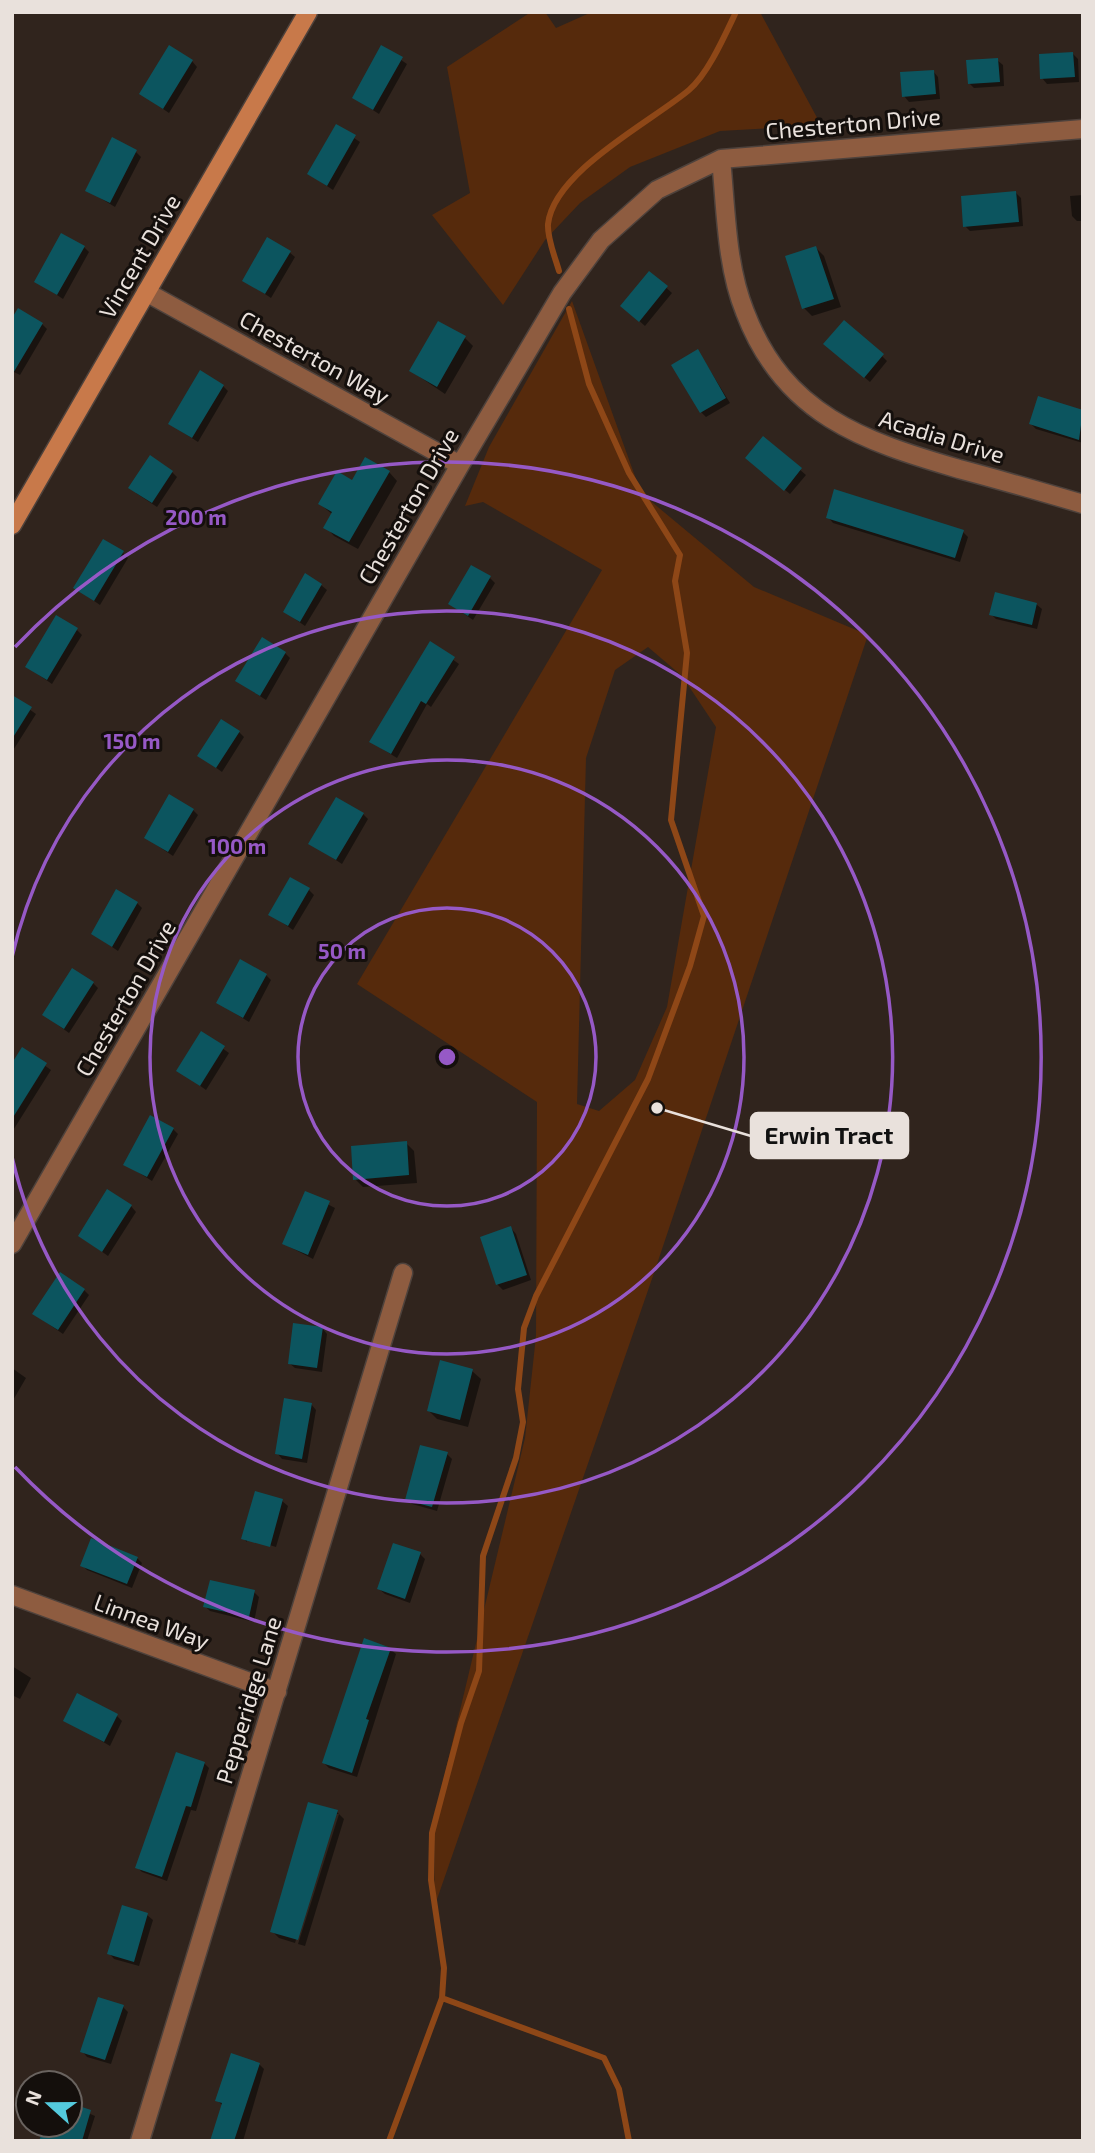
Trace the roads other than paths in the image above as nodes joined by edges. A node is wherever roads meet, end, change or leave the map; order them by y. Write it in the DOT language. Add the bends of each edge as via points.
graph roads {
  1 [pos="308,12"];
  2 [pos="1083,129"];
  3 [pos="721,159"];
  4 [pos="146,292"];
  5 [pos="460,465"];
  6 [pos="1083,504"];
  7 [pos="12,525"];
  8 [pos="12,1244"];
  9 [pos="403,1273"];
  10 [pos="12,1595"];
  11 [pos="276,1692"];
  12 [pos="140,2141"];
  1 -- 4 [label="street, Vincent Drive"];
  2 -- 3 [label="street, Chesterton Drive"];
  3 -- 5 [label="street, Chesterton Drive" via="657,190 601,240 562,293"];
  3 -- 6 [label="street, Acadia Drive" via="732,260 744,311 757,339 791,386 830,418 881,446"];
  4 -- 5 [label="street, Chesterton Way"];
  4 -- 7 [label="street, Vincent Drive"];
  5 -- 8 [label="street, Chesterton Drive"];
  9 -- 11 [label="street, Pepperidge Lane"];
  10 -- 11 [label="street, Linnea Way"];
  11 -- 12 [label="street, Pepperidge Lane"];
}
